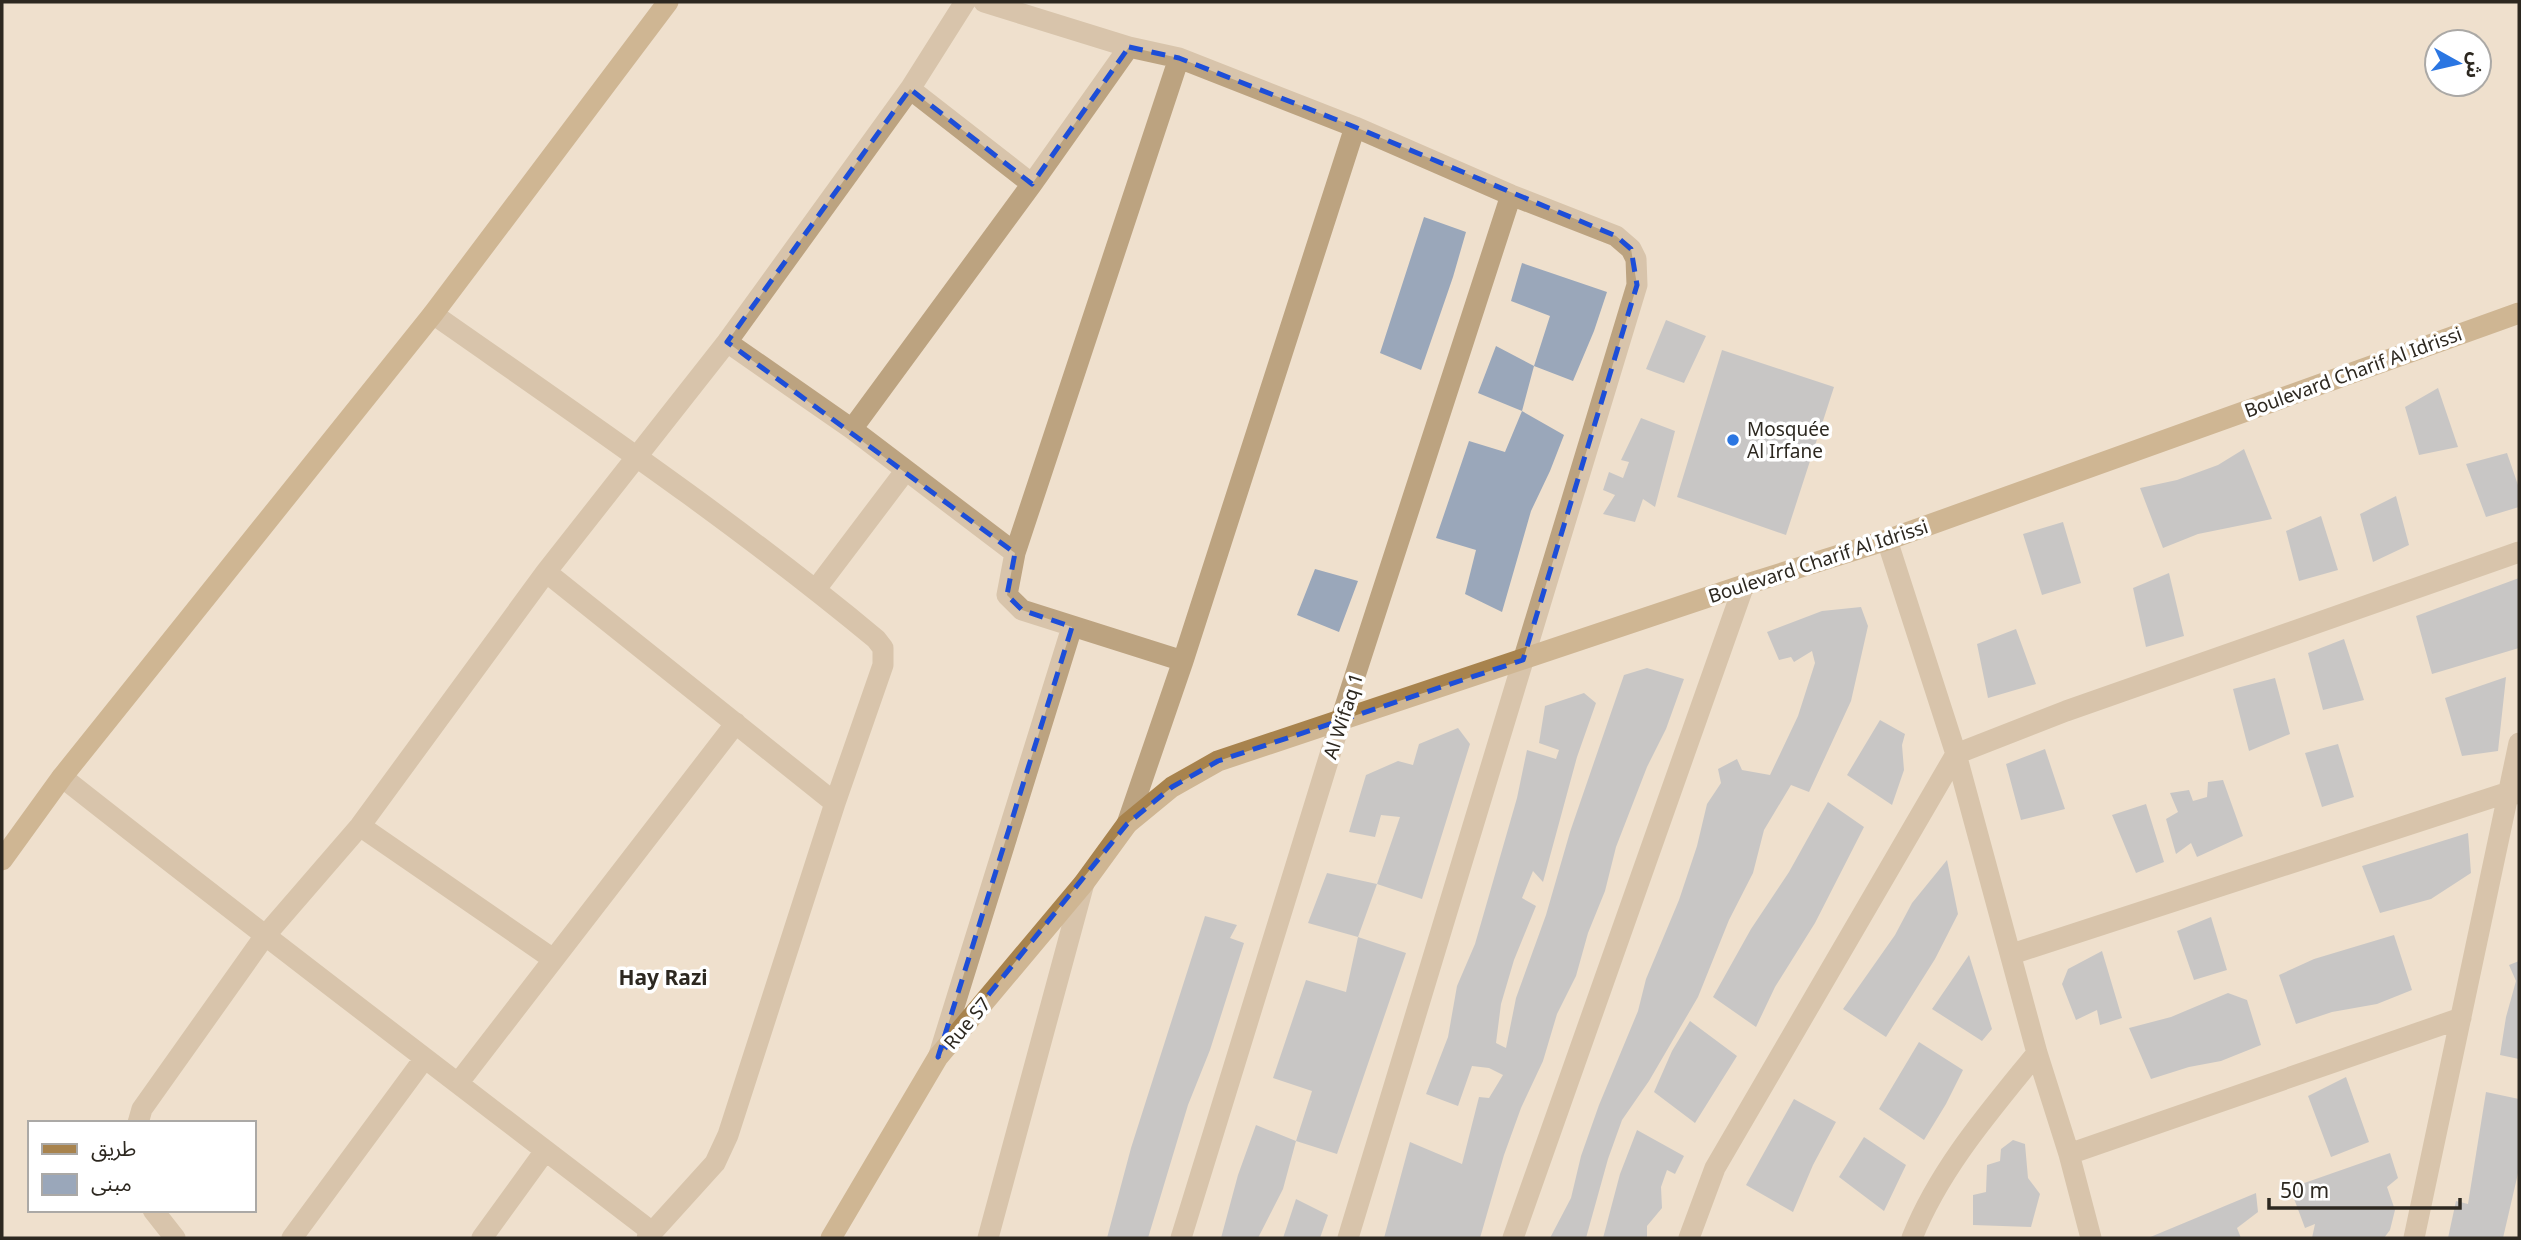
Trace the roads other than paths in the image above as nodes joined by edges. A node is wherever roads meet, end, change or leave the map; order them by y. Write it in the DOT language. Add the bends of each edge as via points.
graph roads {
  1 [pos="668,2"];
  2 [pos="965,2"];
  3 [pos="984,2"];
  4 [pos="1129,47"];
  5 [pos="1179,58"];
  6 [pos="910,89"];
  7 [pos="1355,127"];
  8 [pos="1032,184"];
  9 [pos="1511,195"];
  10 [pos="2519,313"];
  11 [pos="433,314"];
  12 [pos="727,342"];
  13 [pos="852,429"];
  14 [pos="637,456"];
  15 [pos="906,470"];
  16 [pos="1887,540"];
  17 [pos="2519,552"];
  18 [pos="1015,554"];
  19 [pos="546,572"];
  20 [pos="1744,585"];
  21 [pos="816,589"];
  22 [pos="1072,627"];
  23 [pos="1522,660"];
  24 [pos="1183,661"];
  25 [pos="1341,719"];
  26 [pos="736,723"];
  27 [pos="2519,743"];
  28 [pos="1956,754"];
  29 [pos="62,777"];
  30 [pos="2514,793"];
  31 [pos="835,803"];
  32 [pos="1127,824"];
  33 [pos="360,826"];
  34 [pos="2,860"];
  35 [pos="1084,883"];
  36 [pos="264,937"];
  37 [pos="2012,954"];
  38 [pos="553,959"];
  39 [pos="2461,1018"];
  40 [pos="2037,1053"];
  41 [pos="938,1057"];
  42 [pos="424,1059"];
  43 [pos="459,1083"];
  44 [pos="139,1121"];
  45 [pos="545,1151"];
  46 [pos="2069,1154"];
  47 [pos="155,1212"];
  48 [pos="650,1235"];
  49 [pos="175,1238"];
  50 [pos="292,1238"];
  51 [pos="482,1238"];
  52 [pos="831,1238"];
  53 [pos="988,1238"];
  54 [pos="1181,1238"];
  55 [pos="1348,1238"];
  56 [pos="1513,1238"];
  57 [pos="1689,1238"];
  58 [pos="1912,1238"];
  59 [pos="2091,1238"];
  60 [pos="2414,1238"];
  1 -- 11 [label="street"];
  2 -- 6 [label="street"];
  3 -- 4 [label="street"];
  4 -- 5 [label="street"];
  4 -- 8 [label="street"];
  5 -- 7 [label="street"];
  5 -- 18 [label="street"];
  6 -- 8 [label="street"];
  6 -- 12 [label="street"];
  7 -- 9 [label="street"];
  7 -- 24 [label="street"];
  8 -- 13 [label="street"];
  9 -- 23 [label="street" via="1616,236 1636,259 1637,285"];
  9 -- 25 [label="street, Al Wifaq 1"];
  10 -- 16 [label="street, Boulevard Charif Al Idrissi"];
  11 -- 14 [label="street"];
  11 -- 29 [label="street"];
  12 -- 13 [label="street"];
  12 -- 14 [label="street"];
  13 -- 15 [label="street"];
  14 -- 19 [label="street"];
  14 -- 21 [label="street"];
  15 -- 18 [label="street"];
  15 -- 21 [label="street"];
  16 -- 20 [label="street, Boulevard Charif Al Idrissi"];
  16 -- 28 [label="street"];
  17 -- 28 [label="street"];
  18 -- 22 [label="street" via="1007,594 1022,610"];
  19 -- 26 [label="street"];
  19 -- 33 [label="street"];
  20 -- 23 [label="street, Boulevard Charif Al Idrissi"];
  20 -- 56 [label="street"];
  21 -- 31 [label="street" via="883,648 883,665"];
  22 -- 24 [label="street"];
  22 -- 41 [label="street"];
  23 -- 25 [label="street, Boulevard Charif Al Idrissi"];
  23 -- 55 [label="street"];
  24 -- 32 [label="street"];
  25 -- 32 [label="street, Boulevard Charif Al Idrissi" via="1218,761 1172,787"];
  25 -- 54 [label="street, Al Wifaq 1"];
  26 -- 31 [label="street"];
  26 -- 38 [label="street"];
  27 -- 30 [label="street"];
  28 -- 37 [label="street"];
  28 -- 57 [label="street" via="1714,1168"];
  29 -- 34 [label="street"];
  29 -- 36 [label="street"];
  30 -- 37 [label="street"];
  30 -- 39 [label="street"];
  31 -- 48 [label="street" via="727,1135 715,1163"];
  32 -- 35 [label="street, Rue S7"];
  33 -- 36 [label="street"];
  33 -- 38 [label="street"];
  35 -- 41 [label="street, Rue S7"];
  35 -- 53 [label="street"];
  36 -- 42 [label="street"];
  36 -- 44 [label="street" via="142,1109"];
  37 -- 40 [label="street"];
  38 -- 43 [label="street"];
  39 -- 46 [label="street"];
  39 -- 60 [label="street"];
  40 -- 46 [label="street"];
  40 -- 58 [label="street" via="1966,1140"];
  41 -- 52 [label="street, Rue S7"];
  42 -- 43 [label="street"];
  42 -- 50 [label="street"];
  43 -- 45 [label="street"];
  45 -- 48 [label="street"];
  45 -- 51 [label="street"];
  46 -- 59 [label="street"];
  47 -- 49 [label="street"];
}
